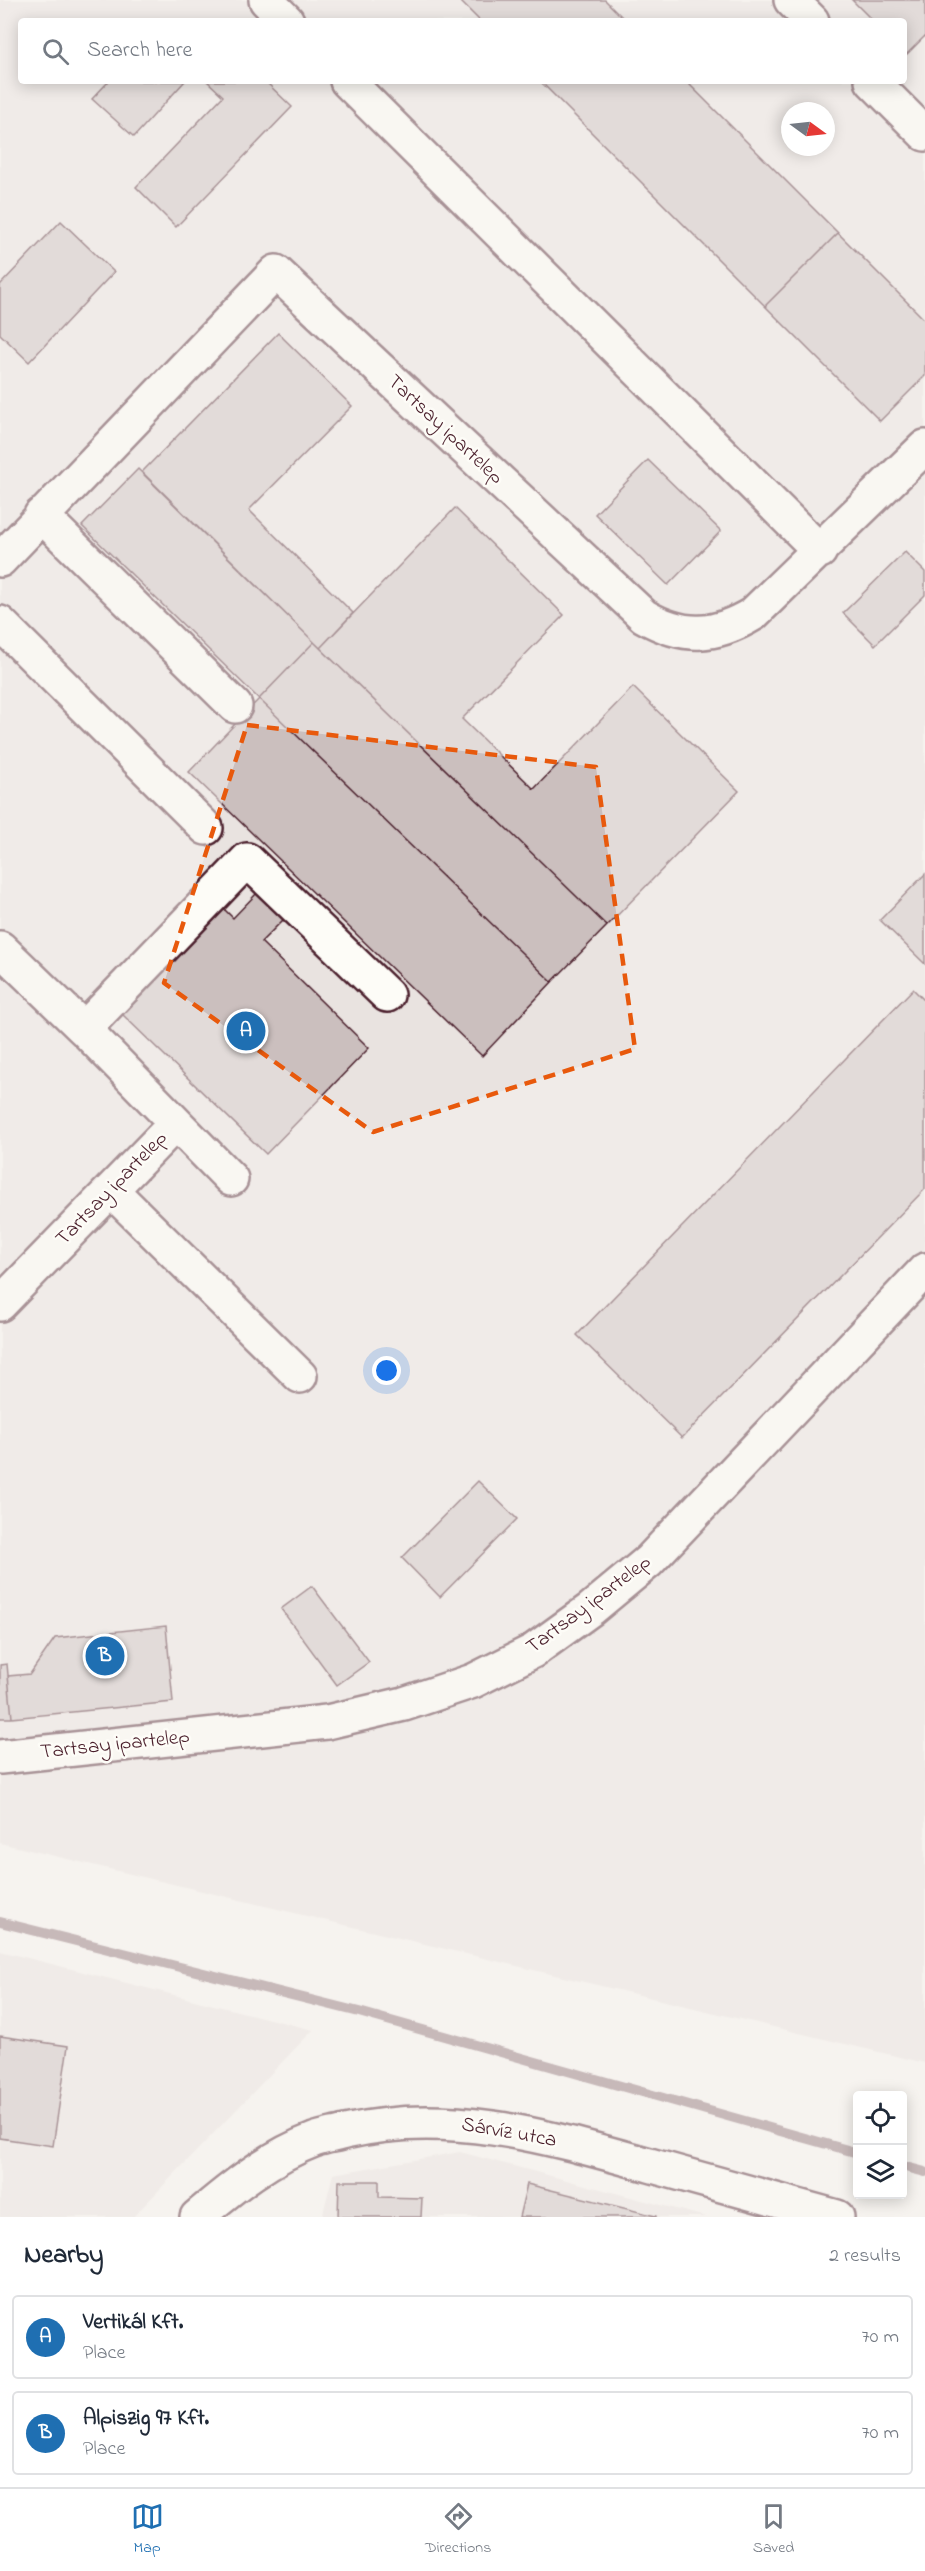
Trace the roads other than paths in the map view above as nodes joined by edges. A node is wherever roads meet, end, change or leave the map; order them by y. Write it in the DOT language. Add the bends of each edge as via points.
graph roads {
  1 [pos="266,0"];
  2 [pos="791,0"];
  3 [pos="284,18"];
  4 [pos="809,18"];
  5 [pos="350,84"];
  6 [pos="875,84"];
  7 [pos="925,134"];
  8 [pos="925,447"];
  9 [pos="41,515"];
  10 [pos="820,551"];
  11 [pos="0,560"];
  12 [pos="0,623"];
  13 [pos="235,706"];
  14 [pos="206,828"];
  15 [pos="0,948"];
  16 [pos="387,995"];
  17 [pos="84,1029"];
  18 [pos="176,1123"];
  19 [pos="231,1179"];
  20 [pos="111,1190"];
  21 [pos="925,1270"];
  22 [pos="0,1304"];
  23 [pos="300,1376"];
  24 [pos="0,1757"];
  25 [pos="197,2217"];
  26 [pos="837,2217"];
  1 -- 3 [label="street"];
  2 -- 4 [label="street"];
  5 -- 10 [label="street"];
  6 -- 7 [label="street"];
  8 -- 10 [label="street, Tartsay ipartelep"];
  9 -- 10 [label="street, Tartsay ipartelep" via="276,272 635,608 662,626 683,632 732,627 753,614"];
  9 -- 11 [label="street, Tartsay ipartelep"];
  9 -- 13 [label="street"];
  12 -- 14 [label="street"];
  15 -- 17 [label="street, Tartsay ipartelep"];
  16 -- 17 [label="street" via="247,860"];
  17 -- 18 [label="street, Tartsay ipartelep"];
  18 -- 19 [label="street"];
  18 -- 20 [label="street, Tartsay ipartelep"];
  20 -- 22 [label="street, Tartsay ipartelep"];
  20 -- 23 [label="street"];
  21 -- 24 [label="street, Tartsay ipartelep" via="649,1561 533,1651 473,1681 404,1704 327,1722"];
  25 -- 26 [label="street, Sárvíz utca" via="266,2164 314,2139 370,2126 447,2122 559,2140"];
}
